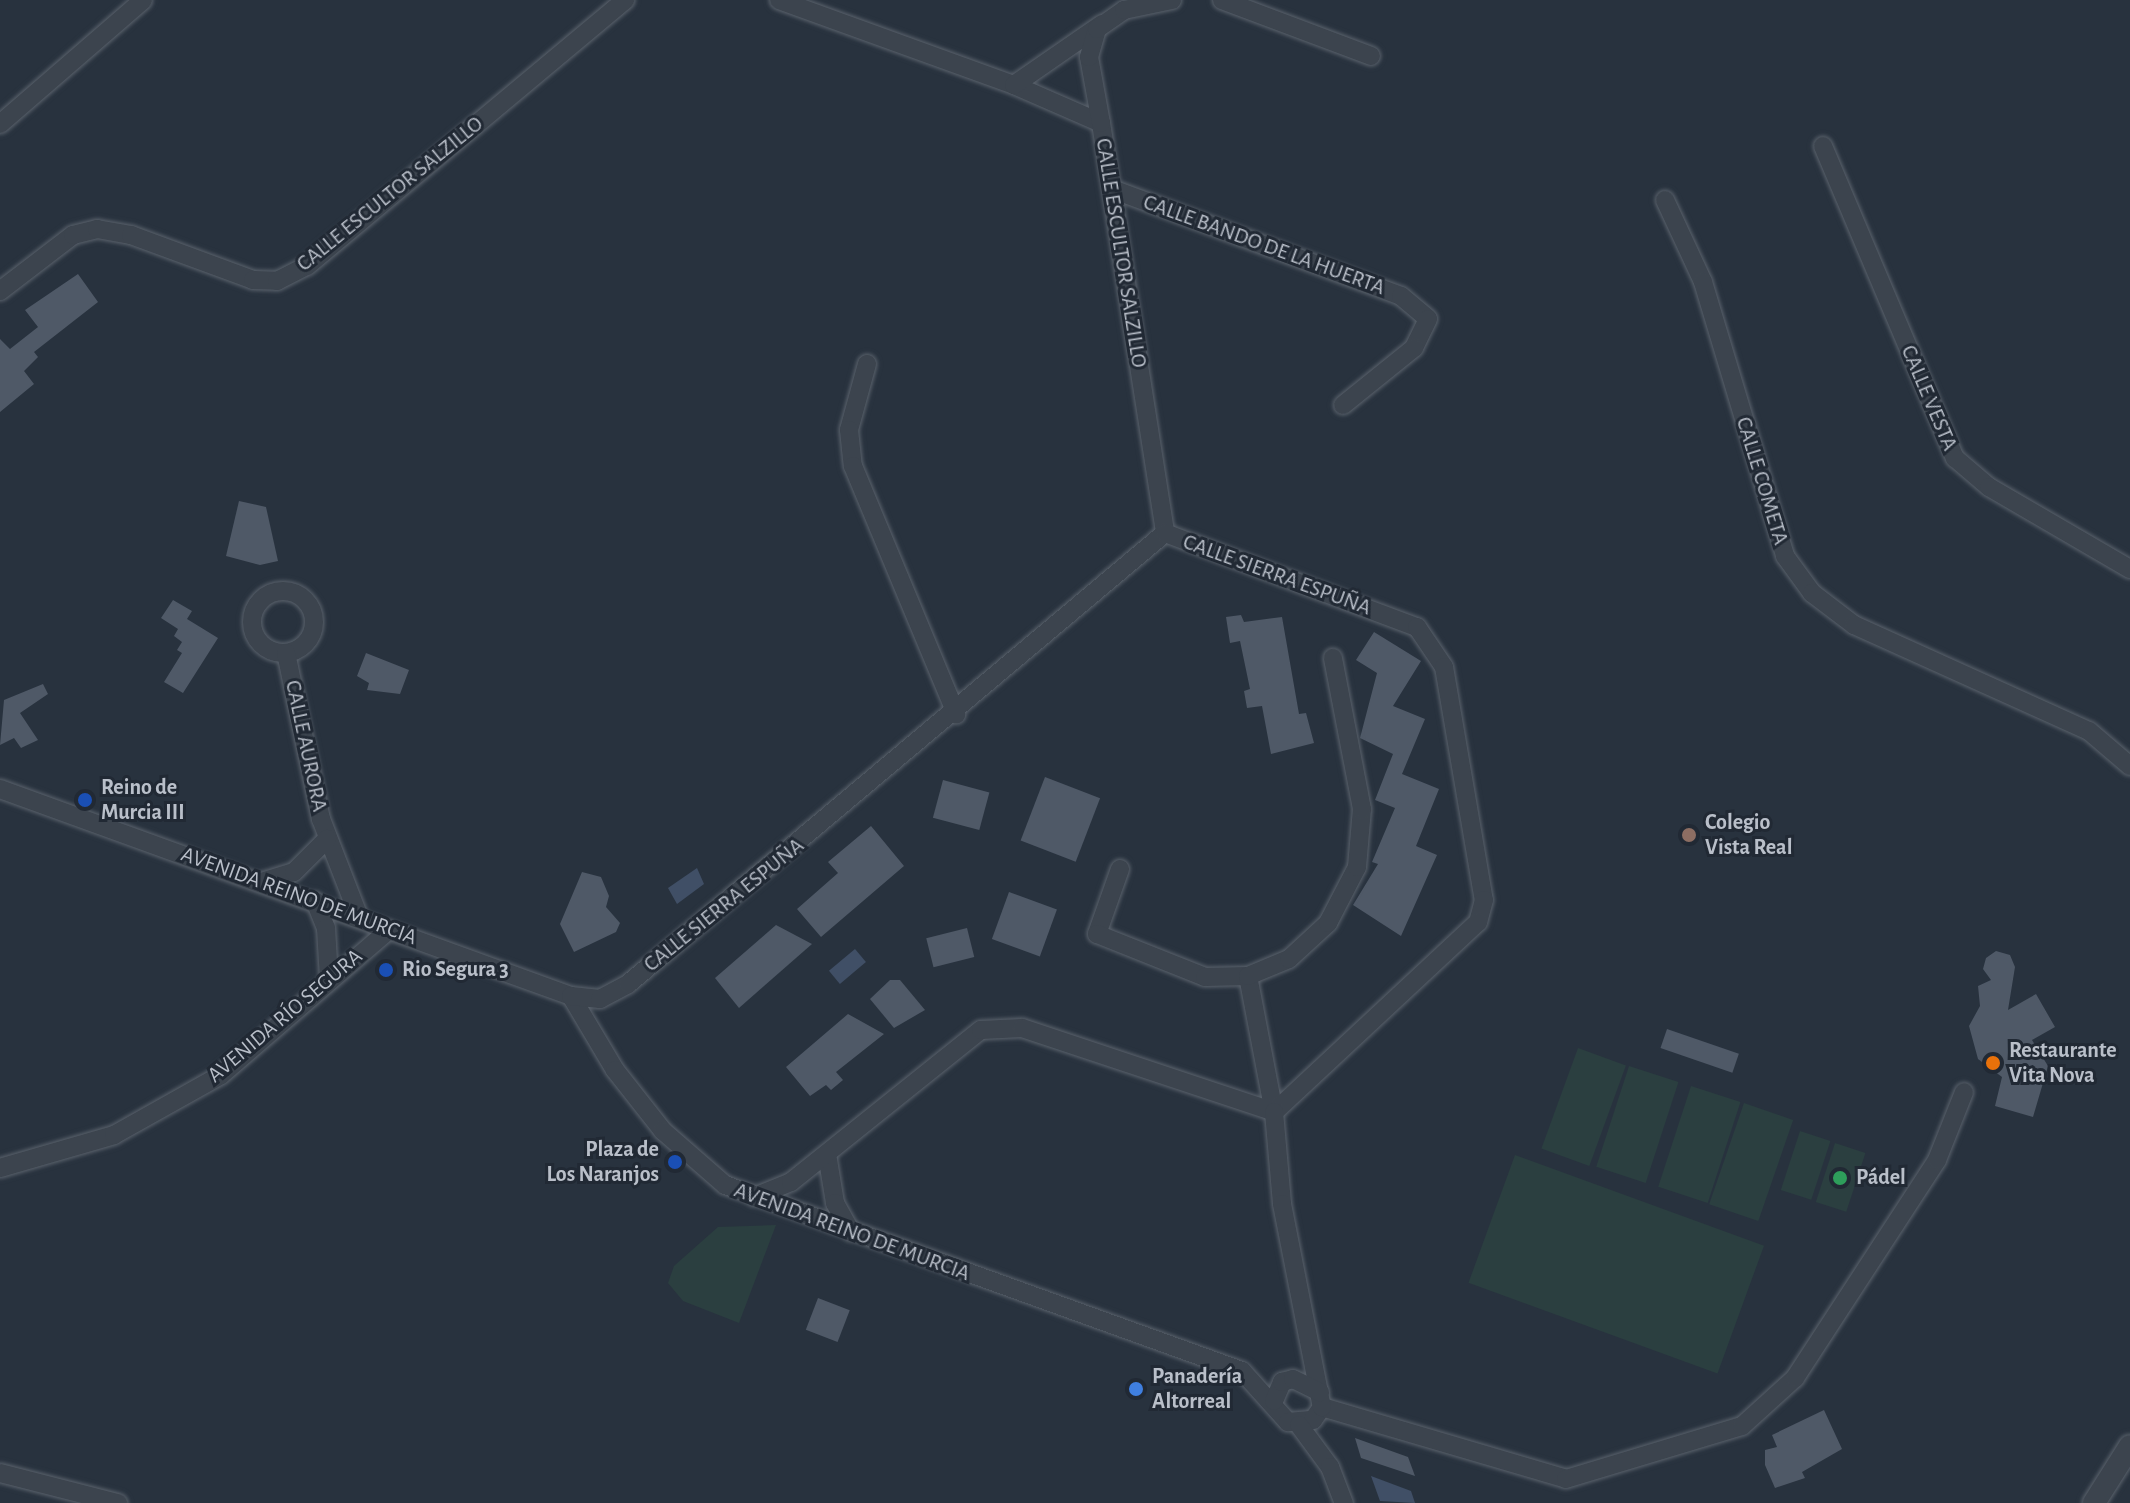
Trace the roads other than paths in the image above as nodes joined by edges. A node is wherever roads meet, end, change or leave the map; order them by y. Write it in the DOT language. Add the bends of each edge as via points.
graph roads {
  1 [pos="143,0"];
  2 [pos="624,0"];
  3 [pos="779,0"];
  4 [pos="1172,0"];
  5 [pos="1222,0"];
  6 [pos="1108,21"];
  7 [pos="1371,56"];
  8 [pos="1014,85"];
  9 [pos="1101,123"];
  10 [pos="0,124"];
  11 [pos="1823,146"];
  12 [pos="1112,189"];
  13 [pos="1665,200"];
  14 [pos="0,291"];
  15 [pos="867,364"];
  16 [pos="1343,405"];
  17 [pos="1165,533"];
  18 [pos="2130,569"];
  19 [pos="286,653"];
  20 [pos="1333,658"];
  21 [pos="956,714"];
  22 [pos="2130,766"];
  23 [pos="0,789"];
  24 [pos="327,839"];
  25 [pos="1120,869"];
  26 [pos="261,882"];
  27 [pos="315,901"];
  28 [pos="359,917"];
  29 [pos="389,930"];
  30 [pos="1248,976"];
  31 [pos="329,979"];
  32 [pos="571,996"];
  33 [pos="1964,1092"];
  34 [pos="1274,1112"];
  35 [pos="827,1154"];
  36 [pos="0,1168"];
  37 [pos="754,1197"];
  38 [pos="851,1232"];
  39 [pos="1242,1371"];
  40 [pos="1282,1382"];
  41 [pos="1321,1400"];
  42 [pos="1274,1401"];
  43 [pos="1299,1425"];
  44 [pos="2130,1446"];
  45 [pos="0,1473"];
  46 [pos="118,1503"];
  47 [pos="1344,1503"];
  48 [pos="2094,1503"];
  1 -- 10 [label="street"];
  2 -- 14 [label="street, CALLE ESCULTOR SALZILLO" via="307,266 277,281 253,280 131,235 97,229 73,235"];
  3 -- 8 [label="street, CALLE ESCULTOR SALZILLO"];
  4 -- 6 [label="street" via="1124,10"];
  5 -- 7 [label="street"];
  6 -- 8 [label="street"];
  6 -- 9 [label="street" via="1097,29 1089,57"];
  8 -- 9 [label="street, CALLE ESCULTOR SALZILLO"];
  9 -- 12 [label="street, CALLE ESCULTOR SALZILLO"];
  11 -- 18 [label="street, CALLE VESTA" via="1955,458 1989,487"];
  12 -- 16 [label="street, CALLE BANDO DE LA HUERTA" via="1401,296 1428,319 1414,348"];
  12 -- 17 [label="street, CALLE ESCULTOR SALZILLO"];
  13 -- 22 [label="street, CALLE COMETA" via="1703,282 1785,556 1812,593 1854,625 2089,731"];
  15 -- 21 [label="street" via="849,430 853,466"];
  17 -- 21 [label="street, CALLE SIERRA ESPUÑA"];
  17 -- 34 [label="street, CALLE SIERRA ESPUÑA" via="1417,627 1444,667 1484,900 1478,922"];
  19 -- 24 [label="street, CALLE AURORA"];
  20 -- 30 [label="street" via="1362,809 1357,867 1328,923 1289,959"];
  21 -- 32 [label="street, CALLE SIERRA ESPUÑA" via="628,984 600,999"];
  23 -- 26 [label="street, AVENIDA REINO DE MURCIA"];
  24 -- 26 [label="street, CALLE AURORA" via="294,872"];
  24 -- 28 [label="street, CALLE AURORA"];
  25 -- 30 [label="street" via="1097,934 1205,977"];
  26 -- 27 [label="street, AVENIDA REINO DE MURCIA"];
  27 -- 28 [label="street, AVENIDA REINO DE MURCIA"];
  27 -- 31 [label="street" via="326,928"];
  28 -- 29 [label="street, AVENIDA REINO DE MURCIA"];
  29 -- 31 [label="street, AVENIDA RÍO SEGURA"];
  29 -- 32 [label="street, AVENIDA REINO DE MURCIA"];
  30 -- 34 [label="street"];
  31 -- 36 [label="street, AVENIDA RÍO SEGURA" via="221,1075 114,1135"];
  32 -- 37 [label="street, AVENIDA REINO DE MURCIA" via="615,1070 663,1131 725,1185"];
  33 -- 41 [label="street, AVENIDA REINO DE MURCIA" via="1937,1160 1795,1378 1742,1426 1566,1479"];
  34 -- 35 [label="street" via="1022,1028 981,1030"];
  34 -- 41 [label="street" via="1282,1204"];
  35 -- 37 [label="street" via="791,1182"];
  35 -- 38 [label="street" via="835,1203"];
  37 -- 38 [label="street, AVENIDA REINO DE MURCIA"];
  38 -- 39 [label="street, AVENIDA REINO DE MURCIA"];
  39 -- 40 [label="street, AVENIDA REINO DE MURCIA"];
  39 -- 42 [label="street, AVENIDA REINO DE MURCIA"];
  40 -- 41 [label="street, AVENIDA REINO DE MURCIA" via="1293,1379"];
  40 -- 42 [label="street"];
  41 -- 43 [label="street"];
  42 -- 43 [label="street, AVENIDA REINO DE MURCIA" via="1288,1422"];
  43 -- 47 [label="street, AVENIDA REINO DE MURCIA" via="1330,1467"];
  44 -- 48 [label="street"];
  45 -- 46 [label="street"];
}
